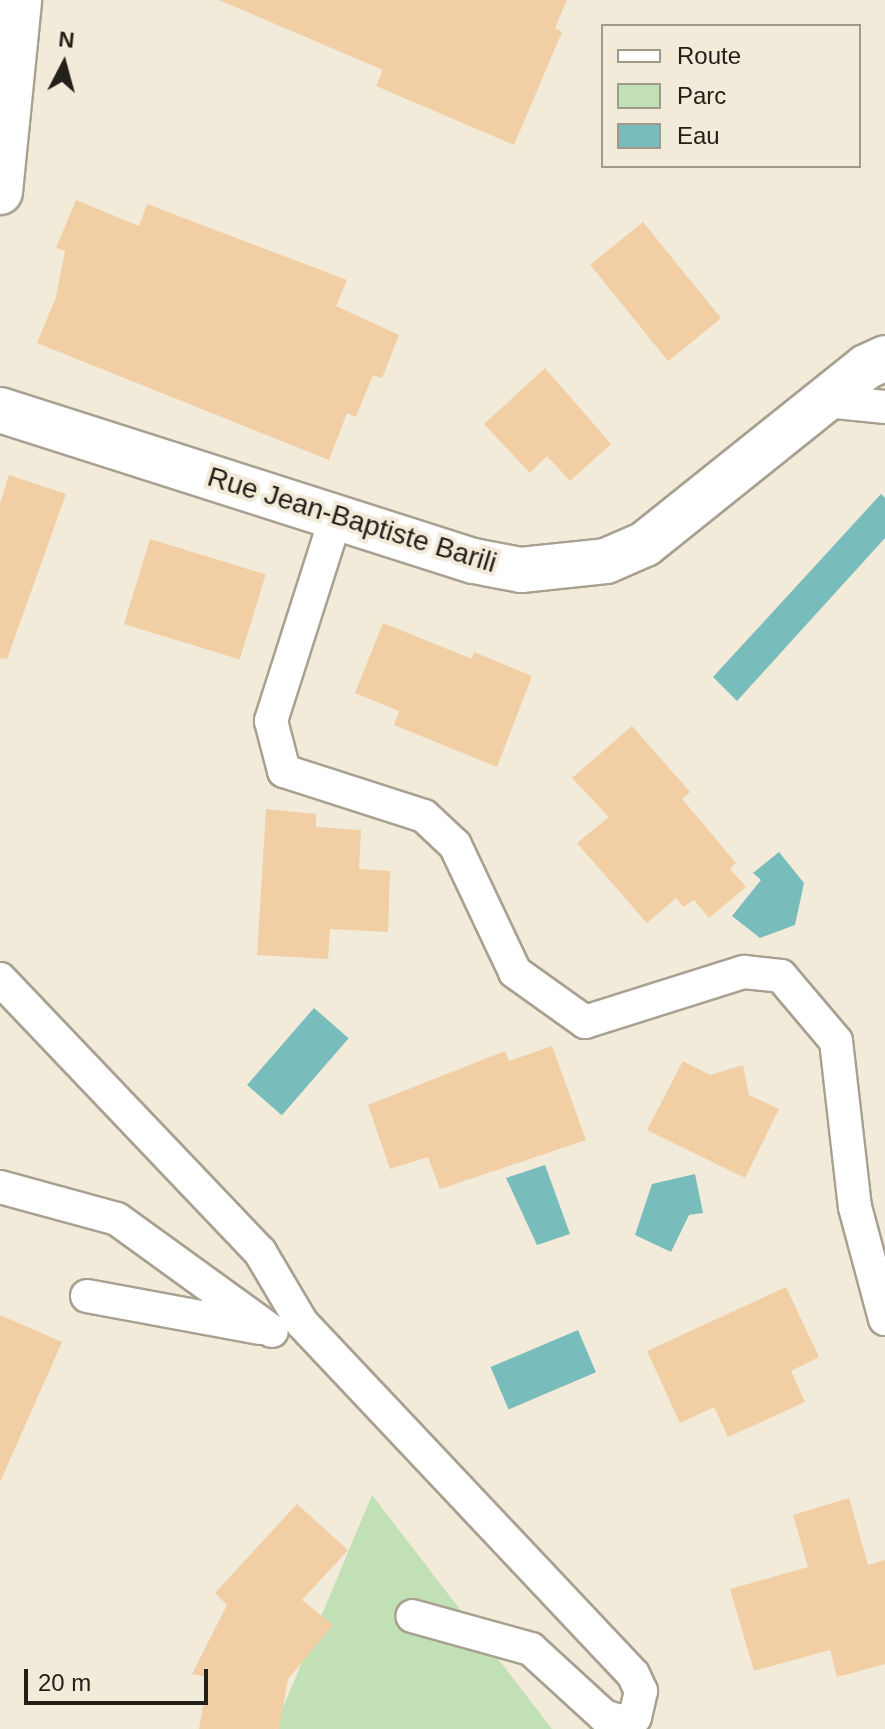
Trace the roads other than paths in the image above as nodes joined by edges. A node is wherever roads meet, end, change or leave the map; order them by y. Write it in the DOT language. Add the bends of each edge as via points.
graph roads {
  1 [pos="19,0"];
  2 [pos="0,192"];
  3 [pos="885,358"];
  4 [pos="824,401"];
  5 [pos="885,407"];
  6 [pos="0,410"];
  7 [pos="336,517"];
  8 [pos="0,979"];
  9 [pos="0,1187"];
  10 [pos="87,1296"];
  11 [pos="885,1319"];
  12 [pos="287,1327"];
  13 [pos="412,1616"];
  1 -- 2 [label="street"];
  3 -- 4 [label="street, Rue Jean-Baptiste Barili"];
  4 -- 5 [label="lane"];
  4 -- 7 [label="street, Rue Jean-Baptiste Barili" via="645,544 606,561 521,570 474,561"];
  6 -- 7 [label="street, Rue Jean-Baptiste Barili"];
  7 -- 11 [label="lane" via="271,721 284,771 424,816 455,845 515,972 585,1022 744,972 781,976 836,1041 855,1207"];
  8 -- 12 [label="lane" via="260,1252"];
  9 -- 12 [label="lane" via="117,1219"];
  10 -- 12 [label="lane"];
  12 -- 13 [label="lane" via="633,1674 641,1691 635,1717 620,1721 604,1716 531,1649"];
}
